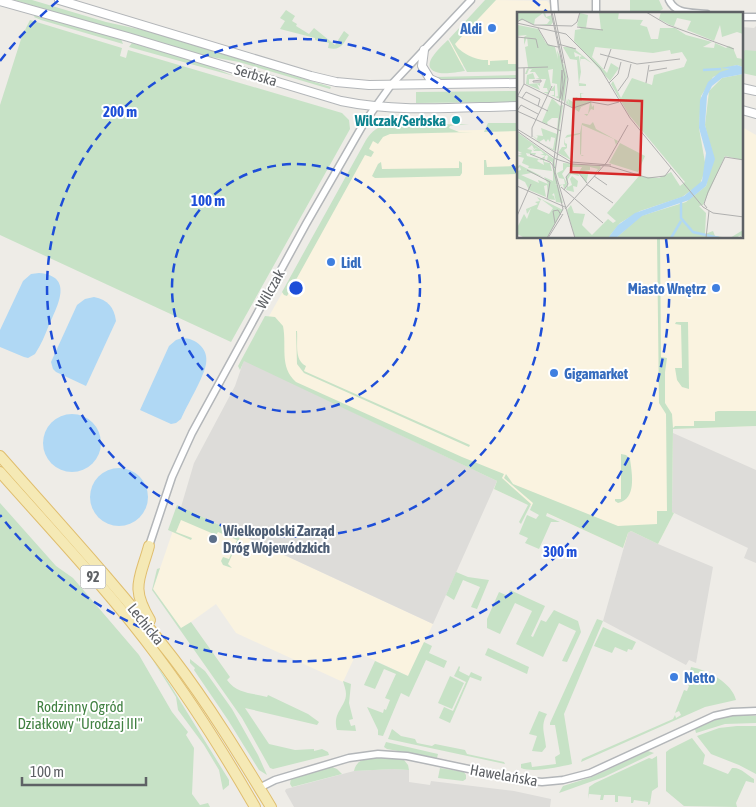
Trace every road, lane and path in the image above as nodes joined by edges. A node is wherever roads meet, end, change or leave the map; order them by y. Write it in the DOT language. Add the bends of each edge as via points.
graph roads {
  1 [pos="59,0"];
  2 [pos="472,0"];
  3 [pos="669,0"];
  4 [pos="0,1"];
  5 [pos="692,12"];
  6 [pos="424,50"];
  7 [pos="517,83"];
  8 [pos="446,84"];
  9 [pos="391,85"];
  10 [pos="517,106"];
  11 [pos="375,107"];
  12 [pos="0,456"];
  13 [pos="0,472"];
  14 [pos="149,546"];
  15 [pos="173,657"];
  16 [pos="756,711"];
  17 [pos="259,788"];
  18 [pos="256,807"];
  19 [pos="271,807"];
  1 -- 9 [label="street, Serbska" via="323,79"];
  2 -- 6 [label="street, Wilczak"];
  3 -- 5 [label="street" via="678,10"];
  4 -- 11 [label="street, Serbska" via="341,101"];
  6 -- 8 [label="street" via="422,66 427,75 435,82"];
  6 -- 9 [label="street, Wilczak"];
  7 -- 8 [label="street, Serbska"];
  8 -- 9 [label="street, Serbska"];
  9 -- 11 [label="street, Wilczak"];
  10 -- 11 [label="street, Serbska"];
  11 -- 14 [label="street, Wilczak" via="306,224 192,433 172,477"];
  12 -- 15 [label="main road, Lechicka / 92"];
  13 -- 18 [label="main road, Lechicka / 92" via="153,650 202,719"];
  14 -- 15 [label="main road" via="138,581 139,598"];
  15 -- 17 [label="main road, Lechicka / 92"];
  16 -- 17 [label="street, Hawelańska" via="714,716 590,773 557,781 521,780 407,756 378,754 343,760 275,780"];
  17 -- 19 [label="main road, Lechicka / 92"];
}
